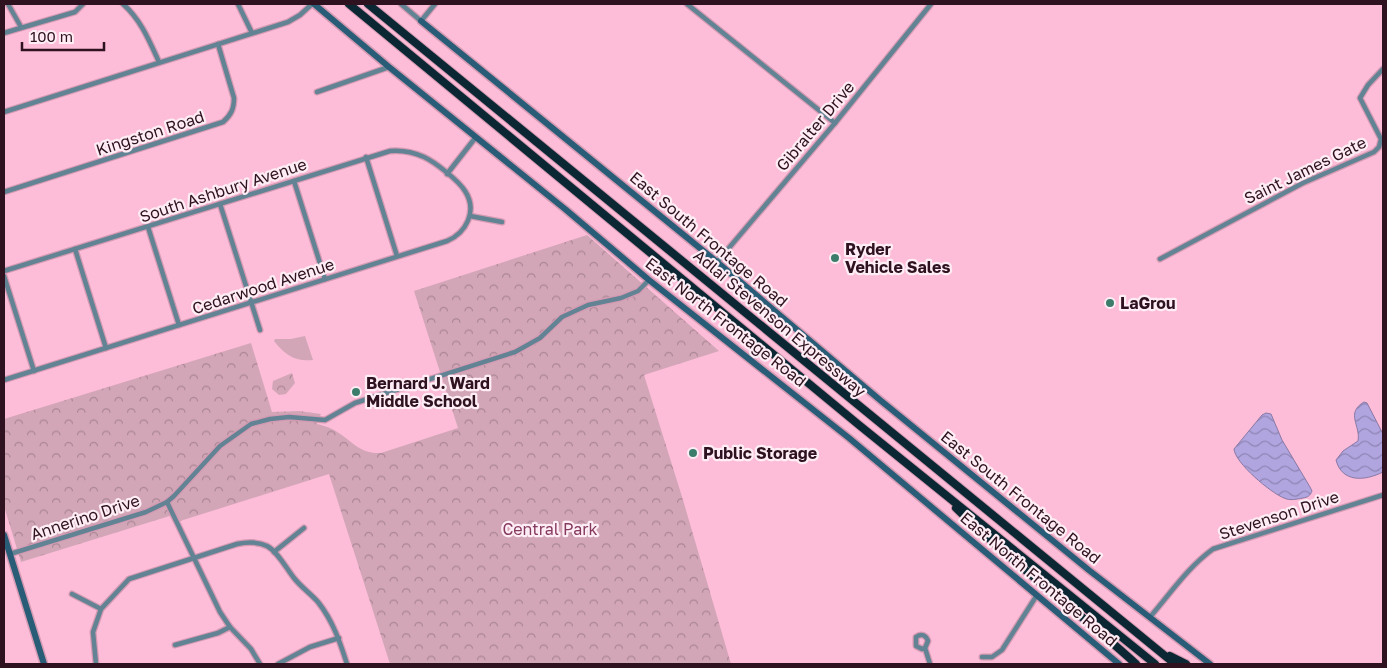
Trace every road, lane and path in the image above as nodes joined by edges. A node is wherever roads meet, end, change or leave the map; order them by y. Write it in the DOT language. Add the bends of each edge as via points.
graph roads {
  1 [pos="8,4"];
  2 [pos="83,4"];
  3 [pos="123,4"];
  4 [pos="238,4"];
  5 [pos="313,4"];
  6 [pos="348,4"];
  7 [pos="368,4"];
  8 [pos="400,4"];
  9 [pos="436,4"];
  10 [pos="687,4"];
  11 [pos="931,4"];
  12 [pos="421,21"];
  13 [pos="21,27"];
  14 [pos="4,33"];
  15 [pos="252,33"];
  16 [pos="218,44"];
  17 [pos="159,62"];
  18 [pos="389,67"];
  19 [pos="1383,69"];
  20 [pos="317,92"];
  21 [pos="4,112"];
  22 [pos="835,124"];
  23 [pos="476,137"];
  24 [pos="366,157"];
  25 [pos="447,174"];
  26 [pos="294,181"];
  27 [pos="4,192"];
  28 [pos="220,204"];
  29 [pos="470,216"];
  30 [pos="502,222"];
  31 [pos="148,227"];
  32 [pos="75,249"];
  33 [pos="397,256"];
  34 [pos="1160,259"];
  35 [pos="717,262"];
  36 [pos="4,271"];
  37 [pos="4,276"];
  38 [pos="325,279"];
  39 [pos="650,280"];
  40 [pos="252,303"];
  41 [pos="179,325"];
  42 [pos="260,330"];
  43 [pos="106,348"];
  44 [pos="34,371"];
  45 [pos="4,380"];
  46 [pos="925,477"];
  47 [pos="1383,495"];
  48 [pos="167,502"];
  49 [pos="304,528"];
  50 [pos="4,535"];
  51 [pos="274,552"];
  52 [pos="10,554"];
  53 [pos="193,558"];
  54 [pos="72,594"];
  55 [pos="1037,595"];
  56 [pos="101,609"];
  57 [pos="1150,618"];
  58 [pos="230,628"];
  59 [pos="339,638"];
  60 [pos="175,645"];
  61 [pos="1153,646"];
  62 [pos="924,648"];
  63 [pos="982,657"];
  64 [pos="44,664"];
  65 [pos="96,664"];
  66 [pos="260,664"];
  67 [pos="278,664"];
  68 [pos="347,664"];
  69 [pos="930,664"];
  70 [pos="1118,664"];
  71 [pos="1136,664"];
  72 [pos="1155,664"];
  73 [pos="1175,664"];
  74 [pos="1186,664"];
  75 [pos="1210,664"];
  1 -- 13 [label="street"];
  2 -- 13 [label="street" via="75,12"];
  3 -- 17 [label="street" via="141,24"];
  4 -- 15 [label="street"];
  5 -- 15 [label="street" via="293,20"];
  5 -- 18 [label="street, East North Frontage Road"];
  6 -- 46 [label="highway, Adlai Stevenson Expressway"];
  7 -- 61 [label="highway, Adlai Stevenson Expressway"];
  8 -- 12 [label="street, East South Frontage Road"];
  9 -- 12 [label="street"];
  10 -- 22 [label="street"];
  11 -- 22 [label="street, Gibralter Drive"];
  12 -- 35 [label="street, East South Frontage Road"];
  13 -- 14 [label="street"];
  15 -- 16 [label="street"];
  16 -- 17 [label="street"];
  16 -- 27 [label="street, Kingston Road" via="234,98 234,107 223,122"];
  17 -- 21 [label="street"];
  18 -- 20 [label="street"];
  18 -- 23 [label="street, East North Frontage Road"];
  19 -- 34 [label="street, Saint James Gate" via="1360,98 1381,139 1374,152 1302,183"];
  22 -- 35 [label="street, Gibralter Drive"];
  23 -- 25 [label="street"];
  23 -- 39 [label="street, East North Frontage Road"];
  24 -- 25 [label="street, South Ashbury Avenue" via="390,151 409,152 425,158"];
  24 -- 26 [label="street, South Ashbury Avenue"];
  24 -- 33 [label="street"];
  25 -- 29 [label="street" via="465,191"];
  26 -- 28 [label="street, South Ashbury Avenue"];
  26 -- 38 [label="street"];
  28 -- 31 [label="street, South Ashbury Avenue"];
  28 -- 40 [label="street"];
  29 -- 30 [label="street"];
  29 -- 33 [label="street, Cedarwood Avenue" via="465,228 454,238"];
  31 -- 32 [label="street, South Ashbury Avenue"];
  31 -- 41 [label="street"];
  32 -- 36 [label="street, South Ashbury Avenue"];
  32 -- 43 [label="street"];
  33 -- 38 [label="street, Cedarwood Avenue"];
  35 -- 57 [label="street, East South Frontage Road" via="880,400"];
  37 -- 44 [label="street"];
  38 -- 40 [label="street, Cedarwood Avenue"];
  39 -- 48 [label="street, Annerino Drive" via="638,291 588,305 562,317 540,338 515,352 355,403 325,420 289,417 251,424 220,446"];
  39 -- 55 [label="street, East North Frontage Road" via="849,438"];
  40 -- 41 [label="street, Cedarwood Avenue"];
  40 -- 42 [label="street"];
  41 -- 43 [label="street, Cedarwood Avenue"];
  43 -- 44 [label="street, Cedarwood Avenue"];
  44 -- 45 [label="street, Cedarwood Avenue"];
  46 -- 71 [label="highway" via="980,532"];
  46 -- 72 [label="highway, Adlai Stevenson Expressway"];
  47 -- 57 [label="street, Stevenson Drive" via="1213,549 1200,558"];
  48 -- 52 [label="street, Annerino Drive" via="146,512"];
  48 -- 53 [label="street"];
  49 -- 51 [label="street"];
  50 -- 52 [label="street"];
  51 -- 53 [label="street" via="267,546 252,542"];
  51 -- 59 [label="street" via="318,602"];
  52 -- 64 [label="street"];
  53 -- 56 [label="street" via="129,579"];
  53 -- 58 [label="street"];
  54 -- 56 [label="street"];
  55 -- 63 [label="street" via="1002,650 992,658"];
  55 -- 70 [label="street, East North Frontage Road"];
  56 -- 65 [label="street" via="93,632"];
  57 -- 75 [label="street, East South Frontage Road"];
  58 -- 60 [label="street"];
  58 -- 66 [label="street" via="245,642"];
  59 -- 67 [label="street" via="310,647"];
  59 -- 68 [label="street"];
  61 -- 73 [label="highway, Adlai Stevenson Expressway"];
  61 -- 74 [label="highway"];
  62 -- 69 [label="street"];
}
